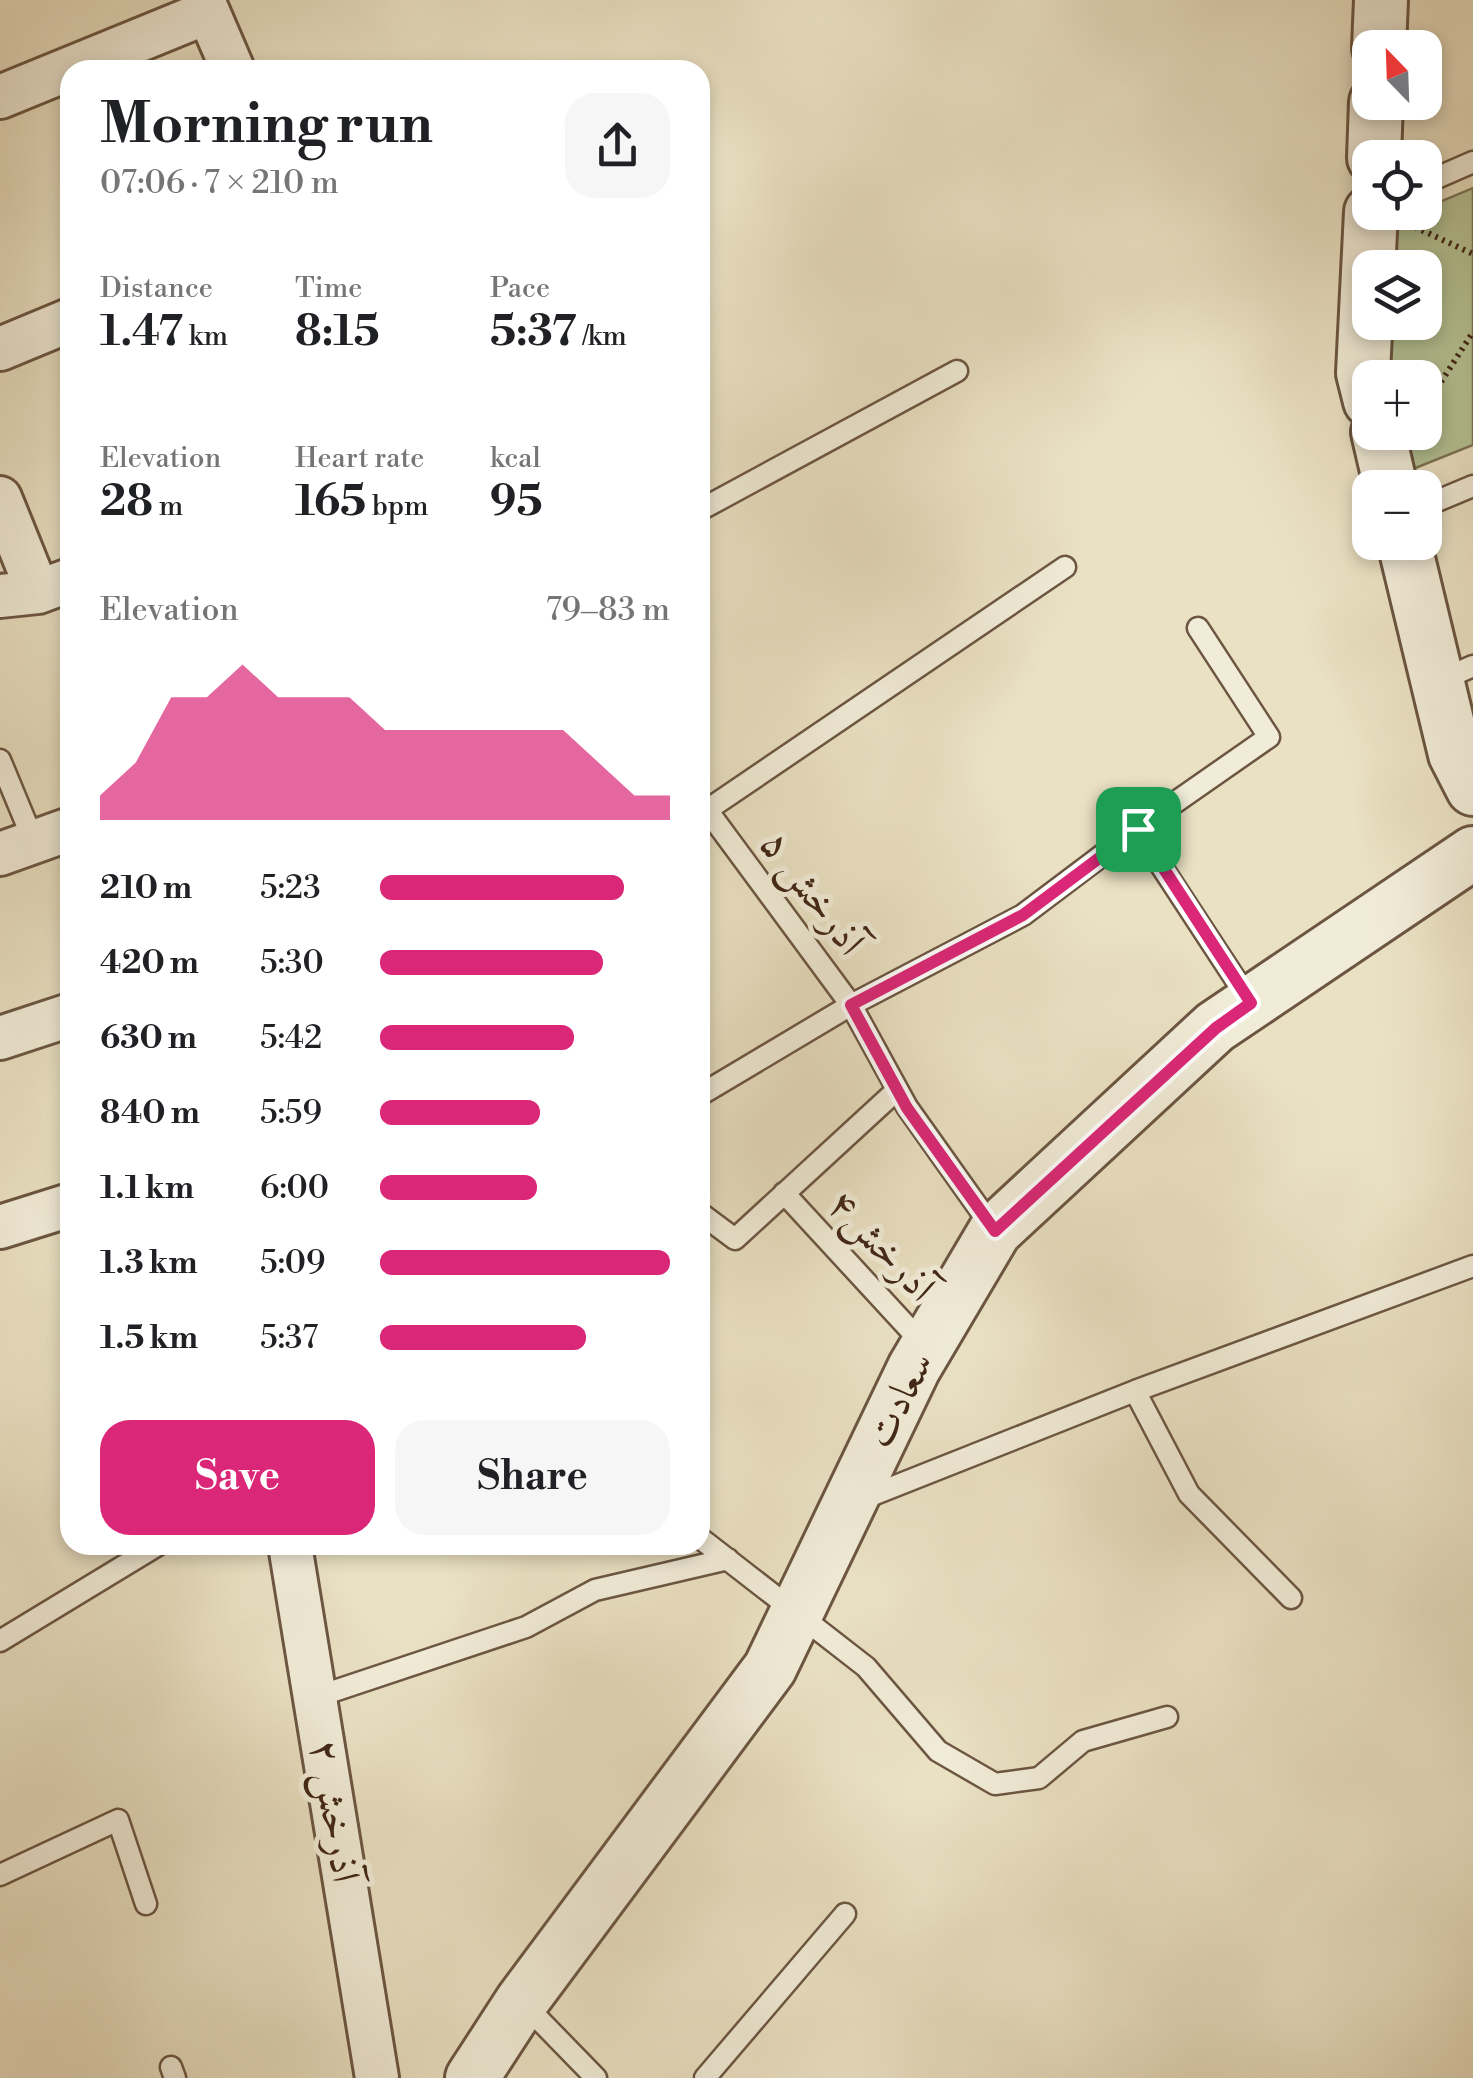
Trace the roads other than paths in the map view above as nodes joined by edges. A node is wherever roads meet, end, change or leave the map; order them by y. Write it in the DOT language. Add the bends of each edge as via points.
graph roads {
  1 [pos="1381,0"];
  2 [pos="206,6"];
  3 [pos="1380,30"];
  4 [pos="82,60"];
  5 [pos="229,60"];
  6 [pos="60,70"];
  7 [pos="0,96"];
  8 [pos="1473,162"];
  9 [pos="1442,176"];
  10 [pos="1385,230"];
  11 [pos="60,324"];
  12 [pos="0,350"];
  13 [pos="1366,360"];
  14 [pos="957,370"];
  15 [pos="1473,486"];
  16 [pos="0,498"];
  17 [pos="1442,499"];
  18 [pos="710,505"];
  19 [pos="1411,560"];
  20 [pos="1064,567"];
  21 [pos="36,589"];
  22 [pos="1198,628"];
  23 [pos="1455,674"];
  24 [pos="0,760"];
  25 [pos="1473,789"];
  26 [pos="710,808"];
  27 [pos="710,814"];
  28 [pos="1138,829"];
  29 [pos="35,841"];
  30 [pos="1473,854"];
  31 [pos="1251,1003"];
  32 [pos="851,1005"];
  33 [pos="60,1018"];
  34 [pos="0,1038"];
  35 [pos="710,1088"];
  36 [pos="897,1090"];
  37 [pos="784,1193"];
  38 [pos="60,1208"];
  39 [pos="710,1221"];
  40 [pos="0,1227"];
  41 [pos="995,1231"];
  42 [pos="1473,1266"];
  43 [pos="927,1347"];
  44 [pos="1135,1391"];
  45 [pos="849,1504"];
  46 [pos="710,1546"];
  47 [pos="142,1555"];
  48 [pos="292,1555"];
  49 [pos="728,1559"];
  50 [pos="1291,1598"];
  51 [pos="797,1612"];
  52 [pos="0,1641"];
  53 [pos="316,1697"];
  54 [pos="1167,1717"];
  55 [pos="0,1875"];
  56 [pos="146,1904"];
  57 [pos="845,1914"];
  58 [pos="522,2001"];
  59 [pos="377,2078"];
  60 [pos="472,2078"];
  61 [pos="596,2078"];
  62 [pos="705,2078"];
  1 -- 3 [label="street"];
  2 -- 4 [label="street"];
  2 -- 5 [label="street"];
  6 -- 7 [label="street"];
  8 -- 9 [label="lane"];
  10 -- 13 [label="street"];
  11 -- 12 [label="street"];
  14 -- 18 [label="lane"];
  15 -- 17 [label="lane"];
  16 -- 21 [label="street"];
  19 -- 23 [label="street"];
  20 -- 26 [label="lane, آذرخش ۵"];
  22 -- 28 [label="lane" via="1269,738"];
  23 -- 25 [label="street" via="1454,754"];
  24 -- 29 [label="lane"];
  27 -- 32 [label="lane, آذرخش ۵"];
  28 -- 31 [label="lane"];
  28 -- 32 [label="lane" via="1023,915"];
  30 -- 31 [label="street, سعادت"];
  31 -- 41 [label="street, سعادت"];
  32 -- 35 [label="lane"];
  32 -- 36 [label="lane, آذرخش ۵"];
  33 -- 34 [label="street"];
  36 -- 37 [label="lane"];
  36 -- 41 [label="lane, آذرخش ۵"];
  37 -- 39 [label="lane" via="735,1239"];
  37 -- 43 [label="lane, آذرخش۴"];
  38 -- 40 [label="street"];
  41 -- 43 [label="street, سعادت"];
  42 -- 44 [label="lane"];
  43 -- 45 [label="street, سعادت"];
  44 -- 45 [label="lane"];
  44 -- 50 [label="lane" via="1189,1494"];
  45 -- 51 [label="street, سعادت"];
  46 -- 49 [label="lane"];
  47 -- 52 [label="lane"];
  48 -- 53 [label="street, آذرخش ۲"];
  49 -- 51 [label="lane"];
  49 -- 53 [label="lane" via="594,1590 526,1627"];
  51 -- 54 [label="lane" via="866,1668 938,1751 995,1784 1039,1778 1082,1741"];
  51 -- 58 [label="street, سعادت" via="770,1668"];
  53 -- 59 [label="street, آذرخش ۲"];
  55 -- 56 [label="lane" via="118,1820"];
  57 -- 62 [label="lane"];
  58 -- 60 [label="street, سعادت"];
  58 -- 61 [label="lane"];
}
